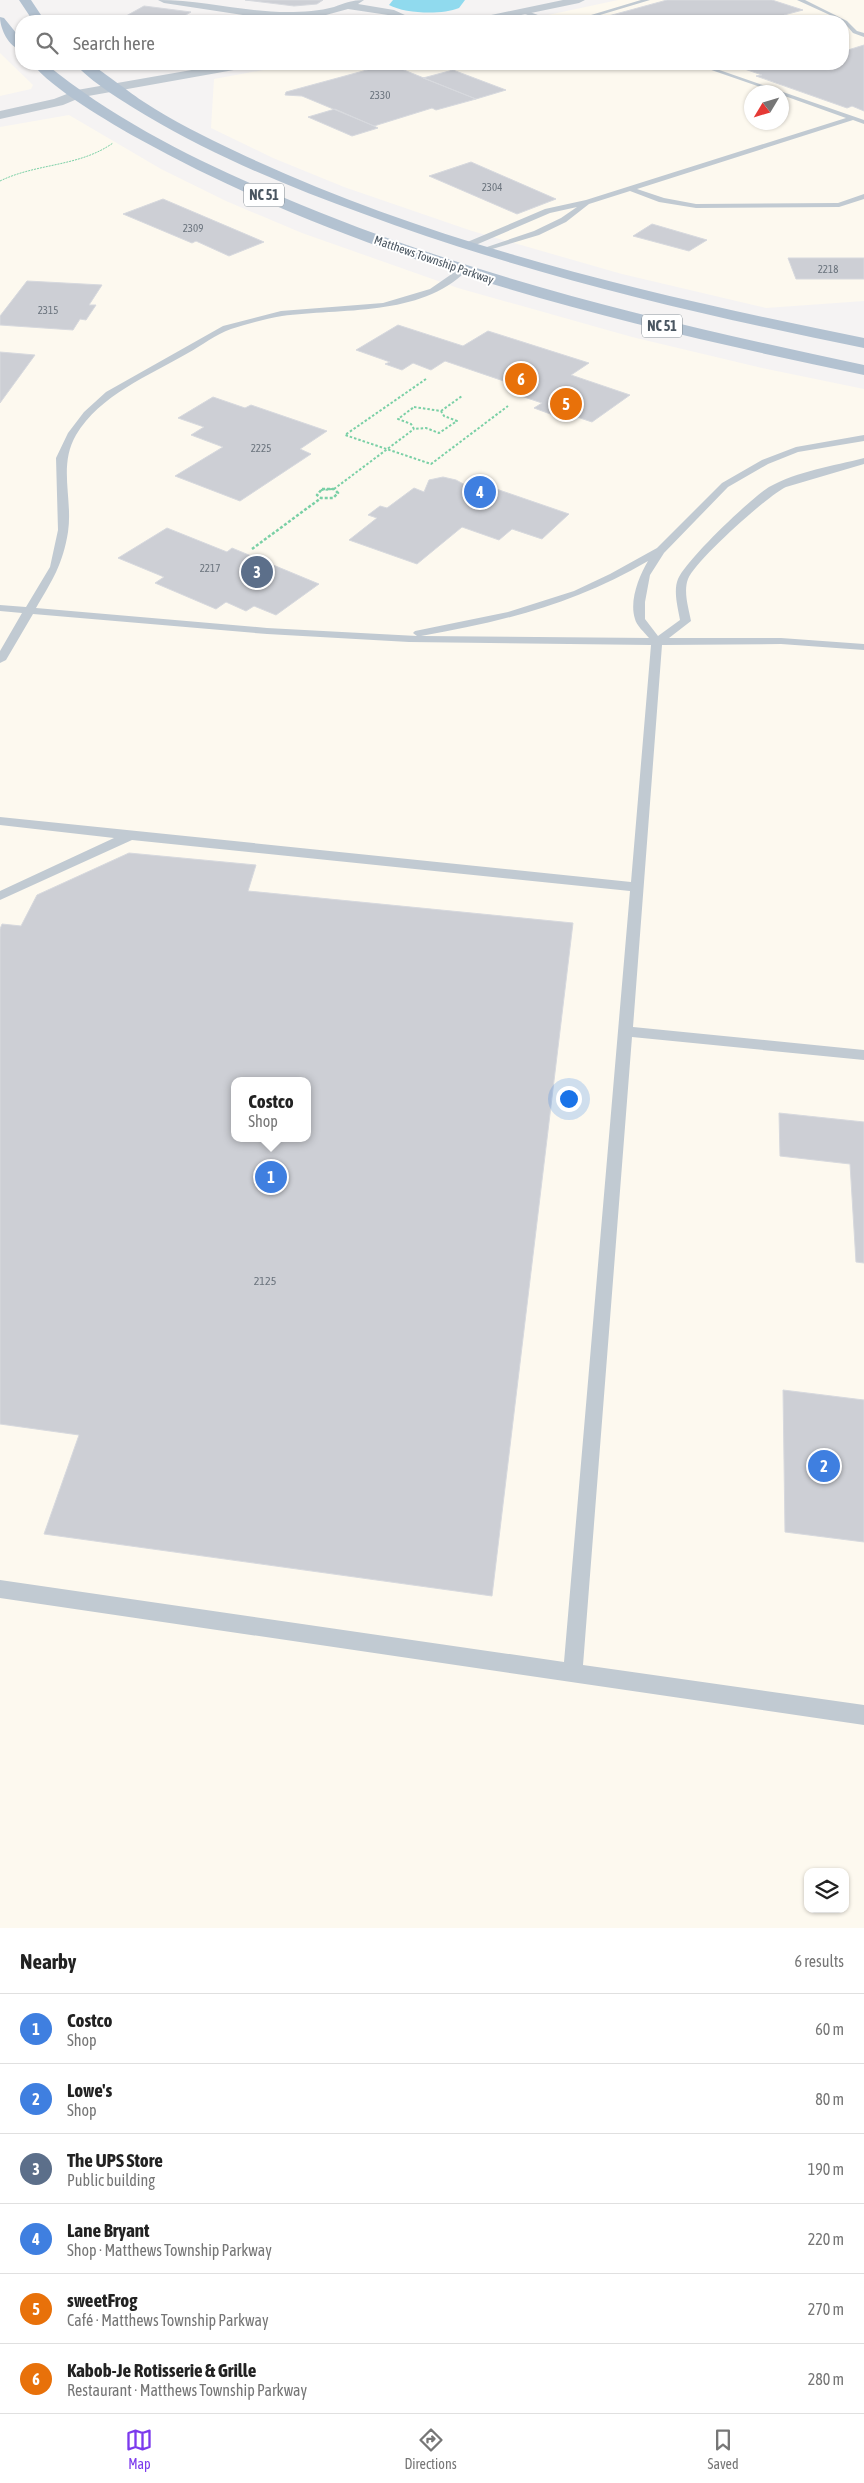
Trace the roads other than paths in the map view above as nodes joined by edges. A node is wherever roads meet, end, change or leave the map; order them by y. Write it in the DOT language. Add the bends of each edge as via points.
graph roads {
  1 [pos="25,0"];
  2 [pos="164,0"];
  3 [pos="579,0"];
  4 [pos="647,0"];
  5 [pos="800,0"];
  6 [pos="353,3"];
  7 [pos="524,12"];
  8 [pos="35,15"];
  9 [pos="273,15"];
  10 [pos="301,15"];
  11 [pos="397,15"];
  12 [pos="508,15"];
  13 [pos="533,15"];
  14 [pos="595,15"];
  15 [pos="831,15"];
  16 [pos="0,21"];
  17 [pos="849,26"];
  18 [pos="864,35"];
  19 [pos="15,39"];
  20 [pos="47,70"];
  21 [pos="90,70"];
  22 [pos="212,70"];
  23 [pos="714,70"];
  24 [pos="758,85"];
  25 [pos="112,88"];
  26 [pos="77,94"];
  27 [pos="789,96"];
  28 [pos="0,103"];
  29 [pos="0,115"];
  30 [pos="853,118"];
  31 [pos="864,122"];
  32 [pos="235,181"];
  33 [pos="631,189"];
  34 [pos="864,196"];
  35 [pos="588,202"];
  36 [pos="475,247"];
  37 [pos="462,270"];
  38 [pos="784,327"];
  39 [pos="864,343"];
  40 [pos="864,370"];
  41 [pos="864,438"];
  42 [pos="864,461"];
  43 [pos="660,551"];
  44 [pos="0,608"];
  45 [pos="29,610"];
  46 [pos="387,638"];
  47 [pos="657,642"];
  48 [pos="864,647"];
  49 [pos="0,660"];
  50 [pos="0,821"];
  51 [pos="130,836"];
  52 [pos="636,887"];
  53 [pos="0,896"];
  54 [pos="625,1031"];
  55 [pos="864,1055"];
  56 [pos="0,1589"];
  57 [pos="572,1673"];
  58 [pos="864,1715"];
  1 -- 8 [label="main road"];
  2 -- 9 [label="street"];
  3 -- 7 [label="street"];
  4 -- 14 [label="lane"];
  5 -- 15 [label="lane"];
  6 -- 10 [label="street" via="342,9"];
  6 -- 11 [label="street"];
  7 -- 12 [label="street"];
  7 -- 13 [label="lane"];
  16 -- 19 [label="main road"];
  17 -- 18 [label="lane"];
  20 -- 26 [label="main road, Matthews Township Parkway / NC 51"];
  21 -- 25 [label="main road, Matthews Township Parkway / NC 51"];
  22 -- 25 [label="street"];
  23 -- 24 [label="lane"];
  25 -- 26 [label="street"];
  25 -- 36 [label="main road, Matthews Township Parkway / NC 51" via="211,147 365,210"];
  26 -- 28 [label="street"];
  26 -- 29 [label="street" via="58,102"];
  26 -- 32 [label="main road, Matthews Township Parkway / NC 51" via="139,135"];
  27 -- 30 [label="lane"];
  30 -- 31 [label="lane"];
  30 -- 33 [label="lane"];
  32 -- 36 [label="main road" via="283,193 451,251 466,252"];
  32 -- 37 [label="main road, Matthews Township Parkway / NC 51" via="395,248"];
  33 -- 34 [label="lane" via="662,200 696,206 839,205"];
  33 -- 35 [label="lane"];
  35 -- 36 [label="lane" via="548,211"];
  35 -- 36 [label="lane" via="574,214 507,244"];
  36 -- 38 [label="main road, Matthews Township Parkway / NC 51" via="591,281"];
  37 -- 38 [label="main road" via="498,267 639,305 716,321"];
  37 -- 40 [label="main road, Matthews Township Parkway / NC 51" via="668,327"];
  37 -- 45 [label="lane" via="433,291 411,298 382,305 281,314 226,328 109,394 70,435 61,458 61,539 55,567"];
  38 -- 39 [label="main road, Matthews Township Parkway / NC 51"];
  41 -- 43 [label="lane" via="796,450 765,462 725,485"];
  42 -- 47 [label="lane" via="771,490 695,561 684,578 681,595 686,621"];
  43 -- 46 [label="lane" via="600,584 560,600 468,625"];
  43 -- 47 [label="lane" via="645,575 640,602 640,620"];
  44 -- 45 [label="lane"];
  45 -- 46 [label="lane"];
  45 -- 49 [label="lane"];
  46 -- 47 [label="lane"];
  47 -- 48 [label="lane" via="781,640"];
  47 -- 52 [label="lane"];
  50 -- 51 [label="lane"];
  51 -- 52 [label="lane"];
  51 -- 53 [label="lane"];
  52 -- 54 [label="lane"];
  54 -- 55 [label="lane"];
  54 -- 57 [label="lane"];
  56 -- 57 [label="lane"];
  57 -- 58 [label="lane"];
}
